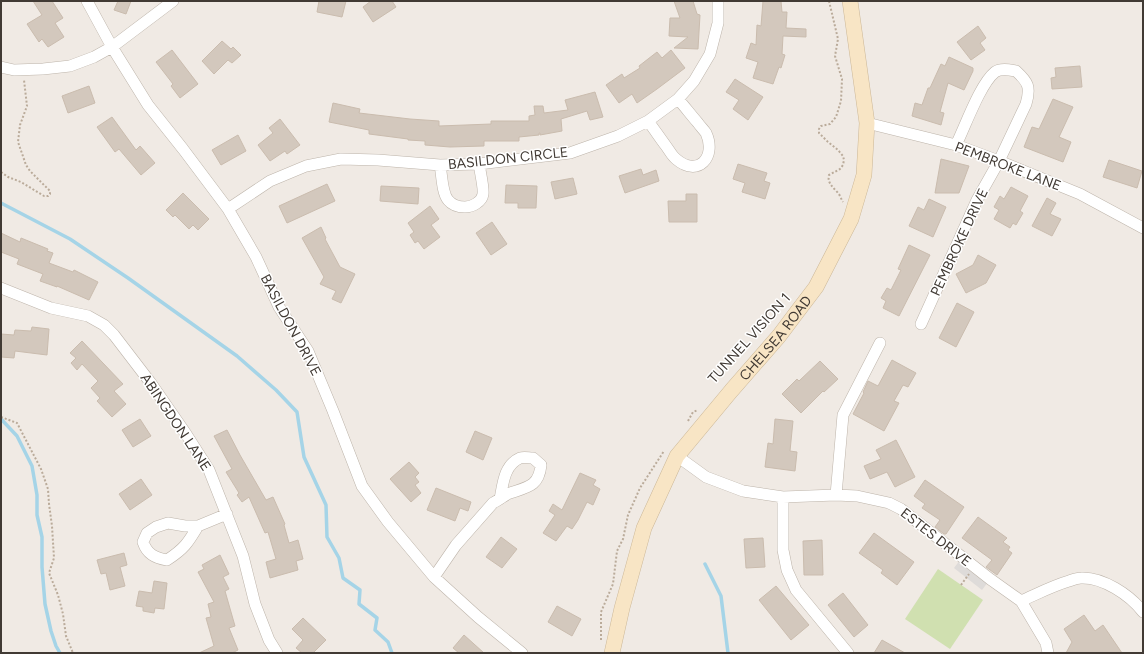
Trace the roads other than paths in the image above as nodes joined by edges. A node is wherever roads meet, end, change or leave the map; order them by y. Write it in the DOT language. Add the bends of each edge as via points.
graph roads {
  1 [pos="87,1"];
  2 [pos="173,1"];
  3 [pos="718,1"];
  4 [pos="850,1"];
  5 [pos="112,47"];
  6 [pos="1,67"];
  7 [pos="678,99"];
  8 [pos="648,121"];
  9 [pos="867,123"];
  10 [pos="956,145"];
  11 [pos="999,161"];
  12 [pos="479,164"];
  13 [pos="440,165"];
  14 [pos="228,209"];
  15 [pos="1143,228"];
  16 [pos="1,288"];
  17 [pos="922,324"];
  18 [pos="880,343"];
  19 [pos="672,451"];
  20 [pos="836,495"];
  21 [pos="783,498"];
  22 [pos="500,499"];
  23 [pos="227,514"];
  24 [pos="198,526"];
  25 [pos="434,577"];
  26 [pos="1021,601"];
  27 [pos="1143,612"];
  28 [pos="277,653"];
  29 [pos="522,653"];
  30 [pos="612,653"];
  31 [pos="848,653"];
  32 [pos="1048,653"];
  1 -- 5 [label="street, BASILDON DRIVE"];
  2 -- 5 [label="street"];
  3 -- 7 [label="street, BASILDON CIRCLE" via="718,23 710,54 694,81"];
  4 -- 9 [label="street, CHELSEA ROAD"];
  5 -- 6 [label="street" via="70,66 14,70"];
  5 -- 14 [label="street, BASILDON DRIVE" via="148,105"];
  7 -- 8 [label="street, BASILDON CIRCLE"];
  7 -- 8 [label="street" via="706,133 709,151 703,163 690,166 675,158"];
  8 -- 12 [label="street, BASILDON CIRCLE" via="618,136 570,153"];
  9 -- 10 [label="street, PEMBROKE LANE"];
  9 -- 19 [label="street, CHELSEA ROAD" via="864,175 852,219 816,287 779,336 731,391"];
  10 -- 11 [label="street, PEMBROKE LANE"];
  10 -- 11 [label="street, PEMBROKE DRIVE" via="983,86 996,71 1016,71 1028,84 1029,95"];
  11 -- 15 [label="street, PEMBROKE LANE" via="1080,194"];
  11 -- 17 [label="street, PEMBROKE DRIVE" via="977,200"];
  12 -- 13 [label="street, BASILDON CIRCLE"];
  12 -- 13 [label="street" via="483,195 480,201 465,207 455,206 449,202"];
  13 -- 14 [label="street, BASILDON CIRCLE" via="341,160 306,166 270,181"];
  14 -- 25 [label="street, BASILDON DRIVE" via="256,257 279,308 308,351 362,486"];
  16 -- 23 [label="street, ABINGDON LANE" via="51,308 88,316 104,325 150,382 209,470"];
  18 -- 20 [label="street" via="843,415"];
  19 -- 21 [label="street, ESTES DRIVE" via="706,477 743,491"];
  19 -- 30 [label="street, CHELSEA ROAD" via="644,528"];
  20 -- 21 [label="street, ESTES DRIVE"];
  20 -- 26 [label="street, ESTES DRIVE" via="877,500 901,509"];
  21 -- 31 [label="street" via="783,550 787,570 796,590"];
  22 -- 25 [label="street" via="493,503 456,545"];
  23 -- 24 [label="street"];
  23 -- 28 [label="street, ABINGDON LANE" via="244,556 255,604 268,640"];
  24 -- 24 [label="street" via="168,523 156,527 147,533 143,542 145,548 150,554 167,560 188,543"];
  25 -- 29 [label="street, BASILDON DRIVE"];
  26 -- 27 [label="street" via="1052,586 1080,578 1101,581 1121,591"];
  26 -- 32 [label="street, ESTES DRIVE" via="1046,643"];
}
